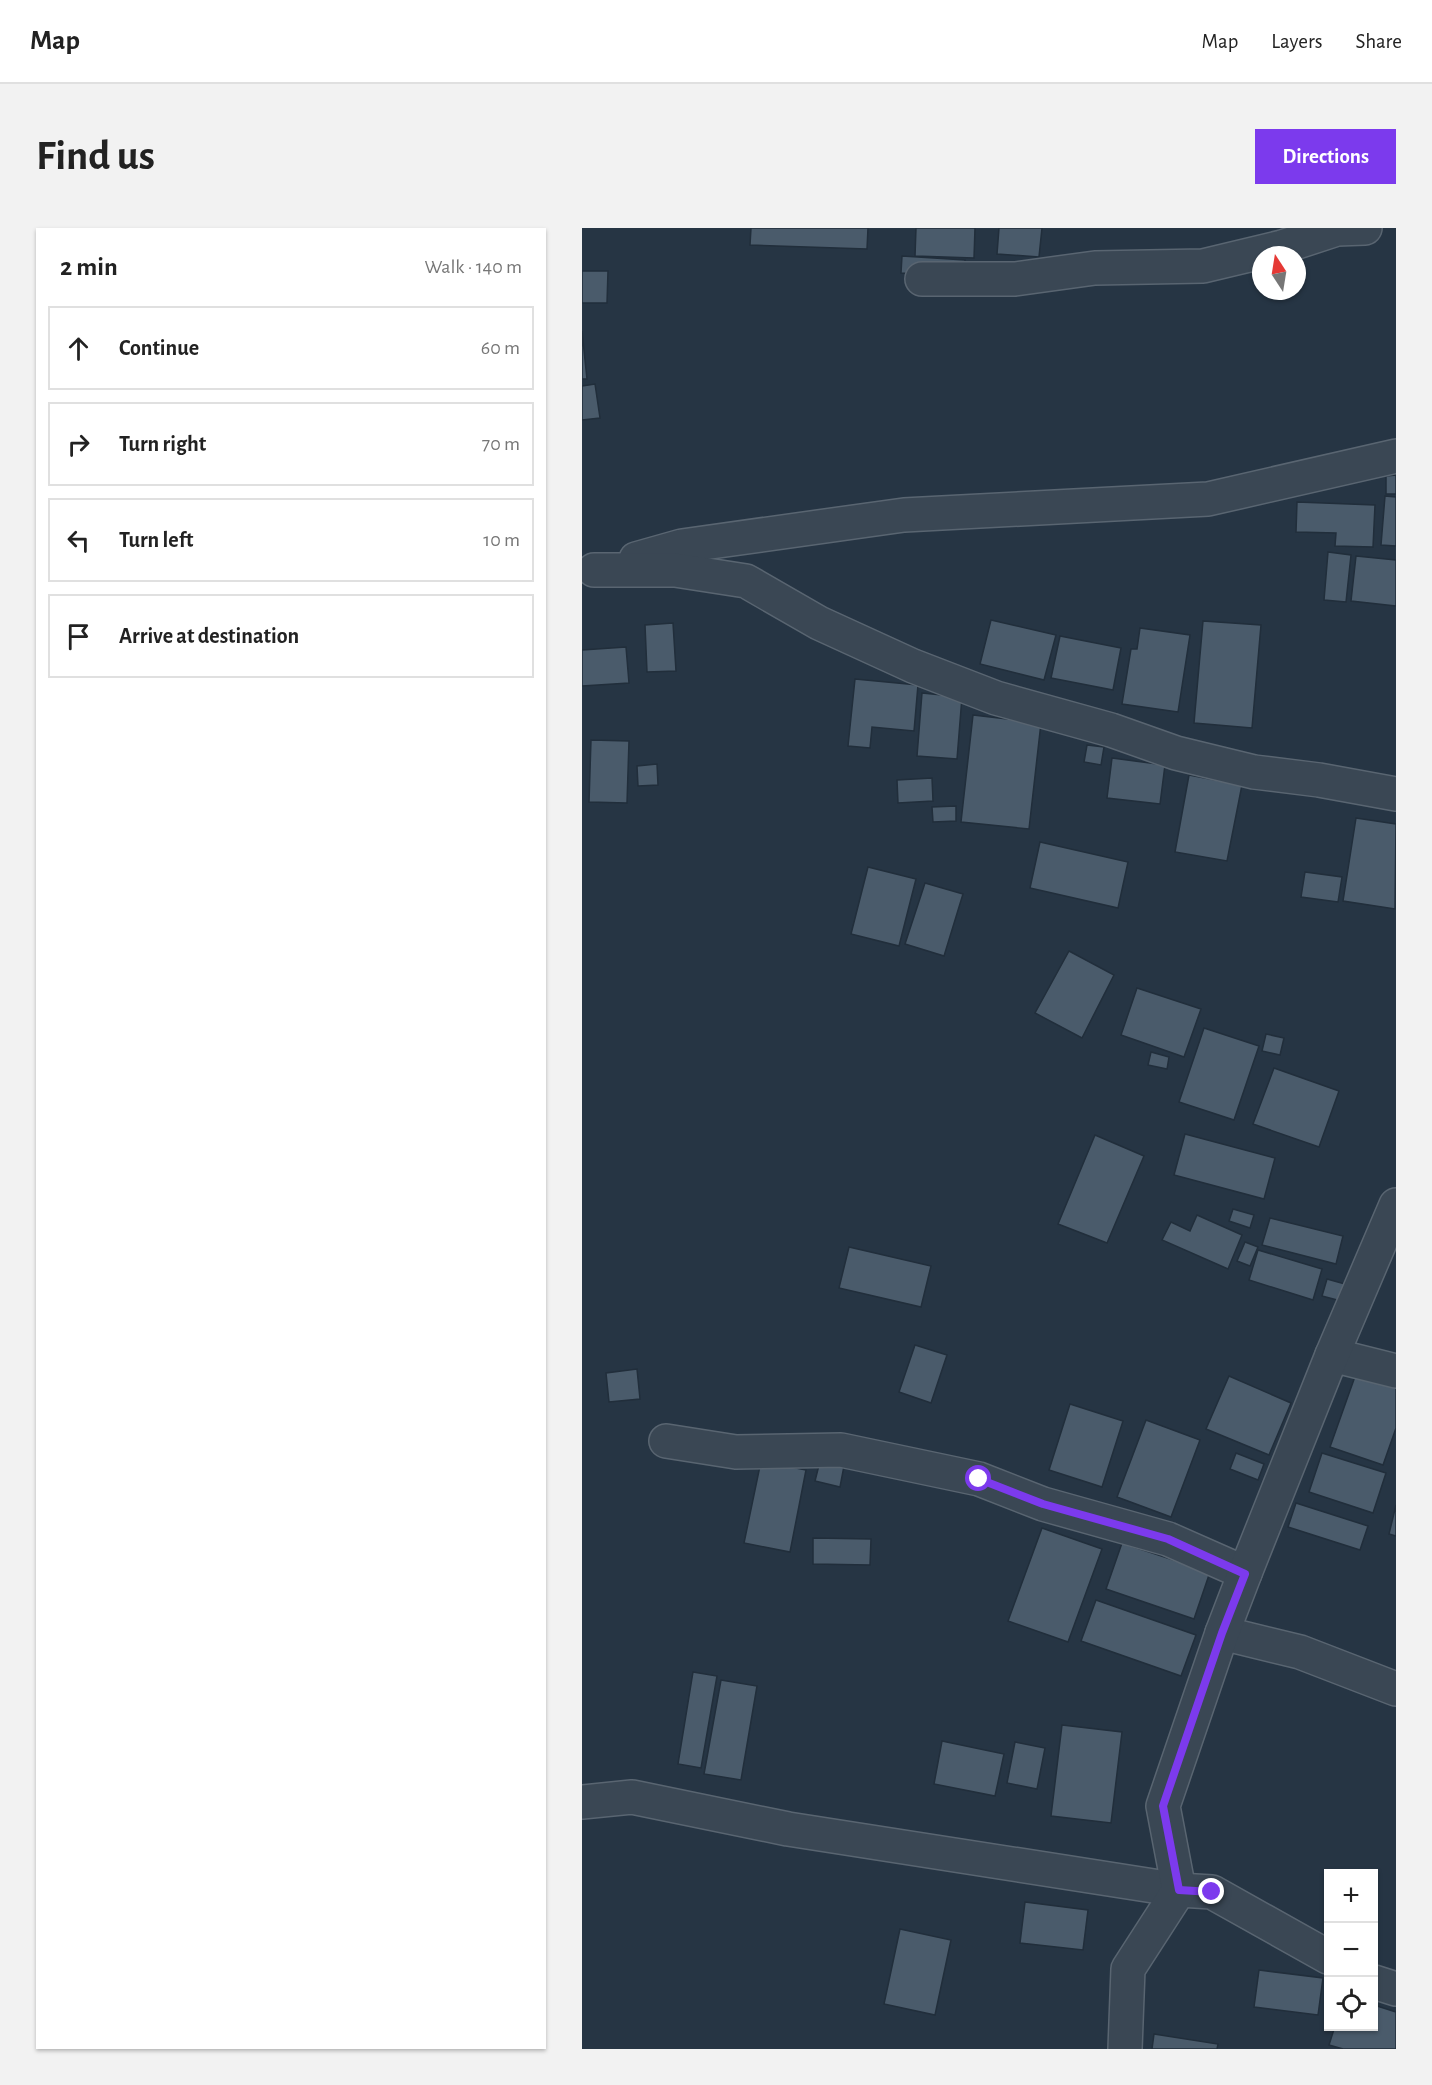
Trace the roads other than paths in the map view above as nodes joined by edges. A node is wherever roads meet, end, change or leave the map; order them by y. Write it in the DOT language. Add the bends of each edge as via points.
graph roads {
  1 [pos="1365,228"];
  2 [pos="922,279"];
  3 [pos="1396,456"];
  4 [pos="588,570"];
  5 [pos="1396,794"];
  6 [pos="1396,1205"];
  7 [pos="1332,1355"];
  8 [pos="1396,1371"];
  9 [pos="666,1441"];
  10 [pos="1245,1574"];
  11 [pos="1222,1633"];
  12 [pos="1396,1689"];
  13 [pos="582,1802"];
  14 [pos="1179,1890"];
  15 [pos="1324,1954"];
  16 [pos="1378,1983"];
  17 [pos="1396,1989"];
  18 [pos="1125,2049"];
  1 -- 2 [label="street" via="1337,229 1203,266 1095,268 1015,279"];
  3 -- 4 [label="street" via="1208,499 904,515 682,546"];
  4 -- 5 [label="street" via="675,570 746,581 819,623 996,698 1111,730 1176,753 1254,772"];
  6 -- 7 [label="street"];
  7 -- 8 [label="street"];
  7 -- 10 [label="street"];
  9 -- 10 [label="street" via="736,1452 841,1450 979,1479 1043,1504 1168,1539"];
  10 -- 11 [label="street"];
  11 -- 12 [label="street" via="1300,1652"];
  11 -- 14 [label="street" via="1163,1806"];
  13 -- 14 [label="street" via="632,1797 788,1829"];
  14 -- 15 [label="street" via="1212,1892"];
  14 -- 18 [label="street" via="1128,1969"];
  16 -- 17 [label="street"];
}
